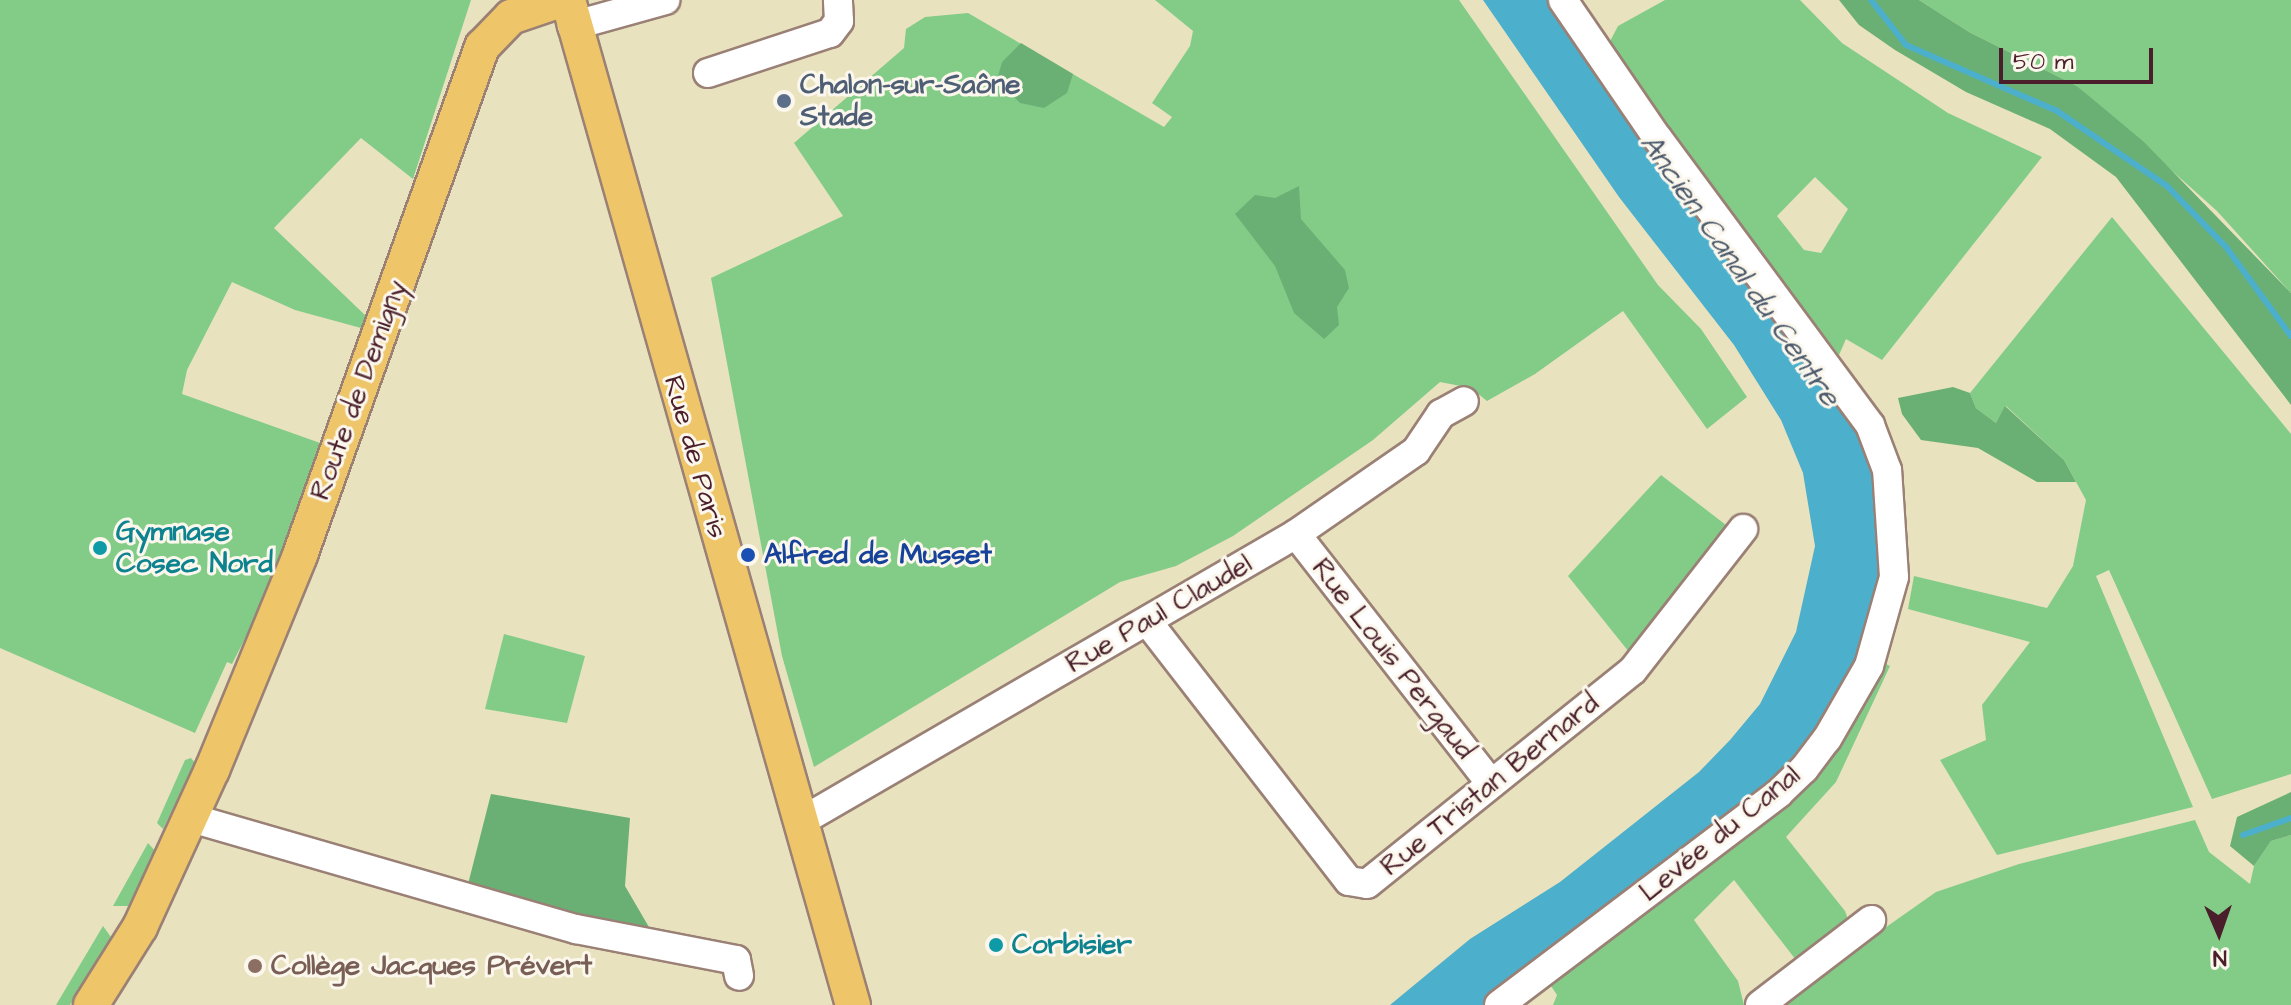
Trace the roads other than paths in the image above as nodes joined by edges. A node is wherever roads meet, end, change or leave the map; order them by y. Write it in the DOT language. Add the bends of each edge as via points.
graph roads {
  1 [pos="665,0"];
  2 [pos="838,0"];
  3 [pos="1563,0"];
  4 [pos="567,9"];
  5 [pos="708,73"];
  6 [pos="1464,401"];
  7 [pos="1743,529"];
  8 [pos="1296,534"];
  9 [pos="1147,621"];
  10 [pos="1491,784"];
  11 [pos="191,818"];
  12 [pos="800,822"];
  13 [pos="1871,920"];
  14 [pos="739,976"];
  15 [pos="91,1005"];
  16 [pos="853,1005"];
  17 [pos="1499,1005"];
  18 [pos="1760,1005"];
  1 -- 4 [label="street"];
  2 -- 5 [label="street" via="836,29"];
  3 -- 17 [label="street, Levée du Canal" via="1658,139 1870,425 1887,470 1894,577 1869,666 1804,769"];
  4 -- 11 [label="main road, Route de Demigny" via="511,17 482,47 300,555"];
  4 -- 12 [label="main road, Rue de Paris"];
  6 -- 8 [label="street, Rue Paul Claudel" via="1441,414 1416,451"];
  7 -- 10 [label="street, Rue Tristan Bernard" via="1633,670"];
  8 -- 9 [label="street, Rue Paul Claudel"];
  8 -- 10 [label="street, Rue Louis Pergaud"];
  9 -- 10 [label="street, Rue Tristan Bernard" via="1349,881 1367,884"];
  9 -- 12 [label="street, Rue Paul Claudel"];
  11 -- 14 [label="street" via="576,929 736,960"];
  11 -- 15 [label="main road, Route de Demigny" via="140,927"];
  12 -- 16 [label="main road, Rue de Paris"];
  13 -- 18 [label="street"];
}
